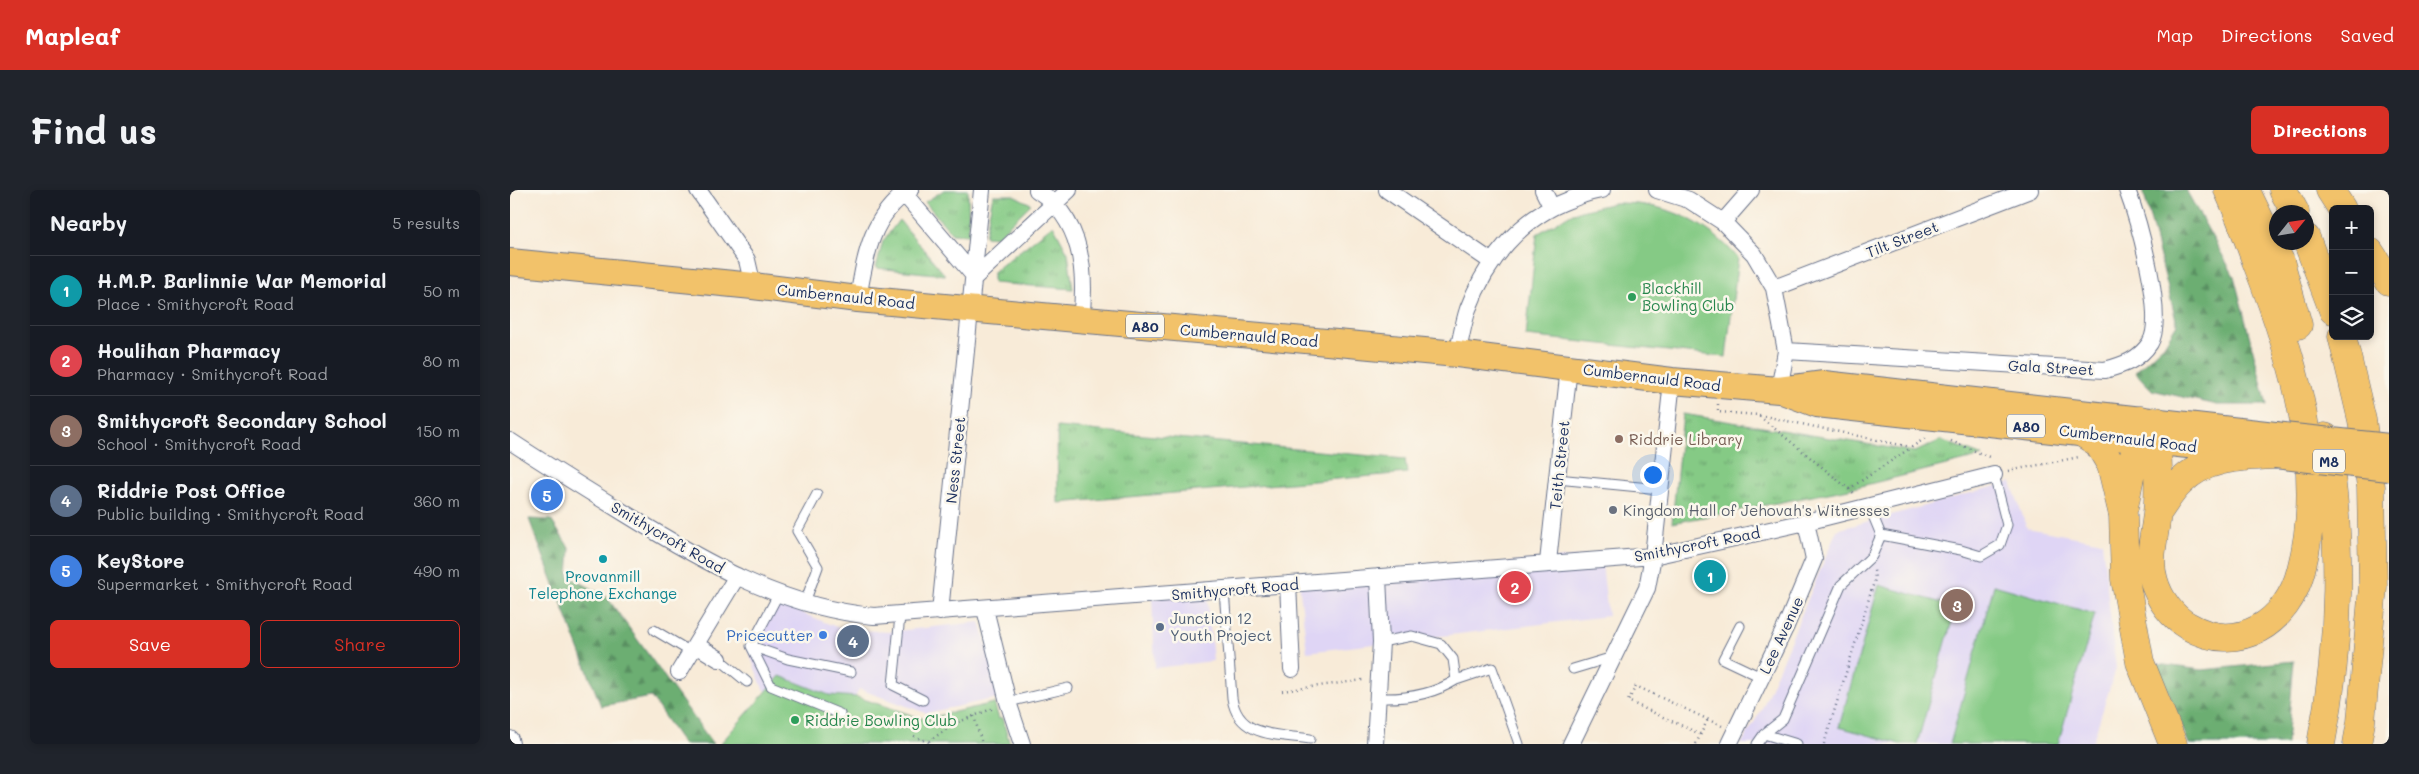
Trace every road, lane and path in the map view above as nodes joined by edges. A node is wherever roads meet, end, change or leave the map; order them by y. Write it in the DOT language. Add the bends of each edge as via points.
graph roads {
  1 [pos="698,190"];
  2 [pos="982,190"];
  3 [pos="1037,190"];
  4 [pos="1069,190"];
  5 [pos="1387,190"];
  6 [pos="1544,190"];
  7 [pos="1602,190"];
  8 [pos="1657,190"];
  9 [pos="1751,190"];
  10 [pos="2030,190"];
  11 [pos="2128,190"];
  12 [pos="2228,190"];
  13 [pos="2246,190"];
  14 [pos="2283,190"];
  15 [pos="2330,190"];
  16 [pos="905,191"];
  17 [pos="1054,204"];
  18 [pos="2291,205"];
  19 [pos="2339,205"];
  20 [pos="1552,206"];
  21 [pos="1723,222"];
  22 [pos="2310,250"];
  23 [pos="2374,258"];
  24 [pos="510,262"];
  25 [pos="1492,262"];
  26 [pos="975,277"];
  27 [pos="2389,281"];
  28 [pos="753,286"];
  29 [pos="1774,288"];
  30 [pos="858,299"];
  31 [pos="2329,299"];
  32 [pos="970,309"];
  33 [pos="1081,320"];
  34 [pos="2343,340"];
  35 [pos="1786,351"];
  36 [pos="1457,354"];
  37 [pos="1569,367"];
  38 [pos="1672,381"];
  39 [pos="1720,385"];
  40 [pos="1779,390"];
  41 [pos="1758,415"];
  42 [pos="2148,431"];
  43 [pos="1934,436"];
  44 [pos="1949,440"];
  45 [pos="510,441"];
  46 [pos="2092,442"];
  47 [pos="2275,445"];
  48 [pos="1910,447"];
  49 [pos="2389,447"];
  50 [pos="2389,468"];
  51 [pos="1994,475"];
  52 [pos="1557,479"];
  53 [pos="1660,489"];
  54 [pos="1849,489"];
  55 [pos="817,494"];
  56 [pos="1869,506"];
  57 [pos="2158,512"];
  58 [pos="2122,515"];
  59 [pos="1806,522"];
  60 [pos="1881,535"];
  61 [pos="1653,556"];
  62 [pos="1872,556"];
  63 [pos="1548,562"];
  64 [pos="737,576"];
  65 [pos="1378,577"];
  66 [pos="1288,584"];
  67 [pos="1224,590"];
  68 [pos="779,593"];
  69 [pos="805,602"];
  70 [pos="985,609"];
  71 [pos="940,612"];
  72 [pos="900,616"];
  73 [pos="1740,626"];
  74 [pos="654,630"];
  75 [pos="1381,642"];
  76 [pos="751,646"];
  77 [pos="694,649"];
  78 [pos="1613,657"];
  79 [pos="719,659"];
  80 [pos="1292,669"];
  81 [pos="1573,669"];
  82 [pos="679,672"];
  83 [pos="850,672"];
  84 [pos="1761,677"];
  85 [pos="1380,678"];
  86 [pos="1456,680"];
  87 [pos="747,682"];
  88 [pos="1068,688"];
  89 [pos="1282,691"];
  90 [pos="1379,698"];
  91 [pos="923,700"];
  92 [pos="1008,702"];
  93 [pos="840,714"];
  94 [pos="974,716"];
  95 [pos="1708,719"];
  96 [pos="1700,734"];
  97 [pos="1764,734"];
  98 [pos="914,736"];
  99 [pos="1732,738"];
  100 [pos="510,739"];
  101 [pos="1310,739"];
  102 [pos="930,743"];
  103 [pos="511,744"];
  104 [pos="982,744"];
  105 [pos="1022,744"];
  106 [pos="1375,744"];
  107 [pos="1519,744"];
  108 [pos="1571,744"];
  109 [pos="1696,744"];
  110 [pos="1757,744"];
  111 [pos="1797,744"];
  112 [pos="1824,744"];
  113 [pos="2173,744"];
  114 [pos="2322,744"];
  115 [pos="2357,744"];
  1 -- 28 [label="street" via="747,260"];
  2 -- 26 [label="street, Ness Street"];
  3 -- 17 [label="street"];
  4 -- 17 [label="street"];
  5 -- 25 [label="street"];
  6 -- 20 [label="street"];
  7 -- 20 [label="street"];
  8 -- 21 [label="street" via="1689,200"];
  9 -- 21 [label="street"];
  10 -- 29 [label="street, Tilt Street"];
  11 -- 35 [label="street, Gala Street" via="2150,276 2155,322 2150,342 2131,362 2105,370"];
  12 -- 57 [label="highway" via="2279,319 2303,417 2310,476 2307,545 2295,590 2277,616 2248,634 2232,638 2200,633 2173,615 2153,581 2152,539"];
  13 -- 114 [label="highway, M8" via="2280,261 2310,366 2328,453 2335,525 2335,634 2332,684"];
  14 -- 18 [label="highway"];
  15 -- 19 [label="highway"];
  16 -- 26 [label="street"];
  16 -- 30 [label="street" via="880,220 871,239"];
  17 -- 26 [label="street"];
  17 -- 33 [label="street" via="1067,220 1080,251 1085,288"];
  20 -- 25 [label="street" via="1520,228"];
  21 -- 29 [label="street" via="1754,254"];
  22 -- 31 [label="highway"];
  23 -- 27 [label="highway"];
  24 -- 28 [label="main road, Cumbernauld Road / A80"];
  25 -- 36 [label="street" via="1468,309"];
  26 -- 32 [label="street, Ness Street"];
  28 -- 30 [label="main road, Cumbernauld Road / A80"];
  29 -- 35 [label="street"];
  30 -- 32 [label="main road, Cumbernauld Road / A80"];
  32 -- 33 [label="main road, Cumbernauld Road / A80"];
  32 -- 71 [label="street, Ness Street"];
  33 -- 36 [label="main road, Cumbernauld Road / A80"];
  34 -- 115 [label="highway, M8" via="2362,420 2371,487 2373,587"];
  35 -- 40 [label="street"];
  36 -- 37 [label="main road, Cumbernauld Road / A80"];
  37 -- 38 [label="main road, Cumbernauld Road / A80"];
  37 -- 52 [label="street, Teith Street"];
  38 -- 39 [label="main road, Cumbernauld Road / A80"];
  38 -- 53 [label="street"];
  39 -- 40 [label="main road, Cumbernauld Road / A80"];
  39 -- 41 [label="path" via="1718,412"];
  40 -- 42 [label="main road, Cumbernauld Road / A80" via="1824,384"];
  40 -- 46 [label="main road, Cumbernauld Road / A80" via="1817,404"];
  41 -- 48 [label="path"];
  41 -- 54 [label="path"];
  42 -- 46 [label="main road, Cumbernauld Road / A80"];
  42 -- 47 [label="main road, Cumbernauld Road / A80"];
  42 -- 57 [label="highway"];
  42 -- 58 [label="highway"];
  43 -- 48 [label="path"];
  44 -- 51 [label="path" via="1989,457"];
  45 -- 64 [label="street, Smithycroft Road" via="691,554"];
  46 -- 51 [label="path" via="2081,457"];
  46 -- 58 [label="highway" via="2111,465"];
  47 -- 49 [label="main road, Cumbernauld Road / A80, bridge"];
  47 -- 50 [label="main road, Cumbernauld Road / A80, bridge"];
  47 -- 57 [label="highway" via="2204,465 2181,482"];
  48 -- 54 [label="path"];
  51 -- 56 [label="street, Smithycroft Road"];
  51 -- 60 [label="lane" via="2007,525 2000,544 1981,556"];
  52 -- 53 [label="lane"];
  52 -- 63 [label="street, Teith Street"];
  53 -- 61 [label="street"];
  54 -- 56 [label="path"];
  55 -- 69 [label="lane" via="797,531 818,567"];
  56 -- 59 [label="street, Smithycroft Road"];
  56 -- 60 [label="lane"];
  58 -- 113 [label="highway" via="2125,579 2140,662"];
  59 -- 61 [label="street, Smithycroft Road"];
  59 -- 84 [label="street, Lee Avenue" via="1814,559"];
  60 -- 62 [label="lane"];
  61 -- 63 [label="street, Smithycroft Road"];
  61 -- 78 [label="street" via="1647,588"];
  62 -- 97 [label="lane" via="1841,585 1783,719"];
  62 -- 112 [label="path" via="1875,579"];
  63 -- 65 [label="street, Smithycroft Road"];
  64 -- 68 [label="street, Smithycroft Road"];
  64 -- 77 [label="street"];
  65 -- 66 [label="street, Smithycroft Road"];
  65 -- 75 [label="street"];
  66 -- 67 [label="street, Smithycroft Road"];
  66 -- 80 [label="street"];
  67 -- 70 [label="street, Smithycroft Road"];
  67 -- 101 [label="lane" via="1232,698 1237,715 1250,729"];
  68 -- 69 [label="street, Smithycroft Road"];
  68 -- 76 [label="lane"];
  69 -- 72 [label="street, Smithycroft Road" via="846,614"];
  70 -- 71 [label="street, Smithycroft Road"];
  70 -- 92 [label="street"];
  71 -- 72 [label="street, Smithycroft Road"];
  72 -- 91 [label="lane" via="893,686"];
  73 -- 84 [label="lane" via="1723,659"];
  74 -- 77 [label="lane"];
  75 -- 85 [label="street"];
  75 -- 86 [label="lane" via="1412,636 1441,644 1453,659"];
  76 -- 83 [label="lane" via="788,659"];
  76 -- 93 [label="lane" via="771,686"];
  77 -- 79 [label="street"];
  77 -- 82 [label="street"];
  78 -- 81 [label="lane"];
  78 -- 108 [label="street"];
  79 -- 87 [label="lane"];
  84 -- 99 [label="street, Lee Avenue"];
  85 -- 89 [label="path"];
  85 -- 90 [label="street"];
  86 -- 90 [label="lane" via="1440,690 1404,698"];
  86 -- 107 [label="lane" via="1492,668"];
  88 -- 92 [label="lane"];
  90 -- 106 [label="street"];
  92 -- 94 [label="path"];
  92 -- 105 [label="street"];
  94 -- 102 [label="path" via="956,723"];
  94 -- 104 [label="path"];
  95 -- 96 [label="path"];
  95 -- 96 [label="path" via="1636,686 1628,701"];
  95 -- 99 [label="path"];
  96 -- 109 [label="path"];
  97 -- 110 [label="lane"];
  97 -- 111 [label="lane"];
  98 -- 102 [label="path"];
  100 -- 103 [label="street"];
}
